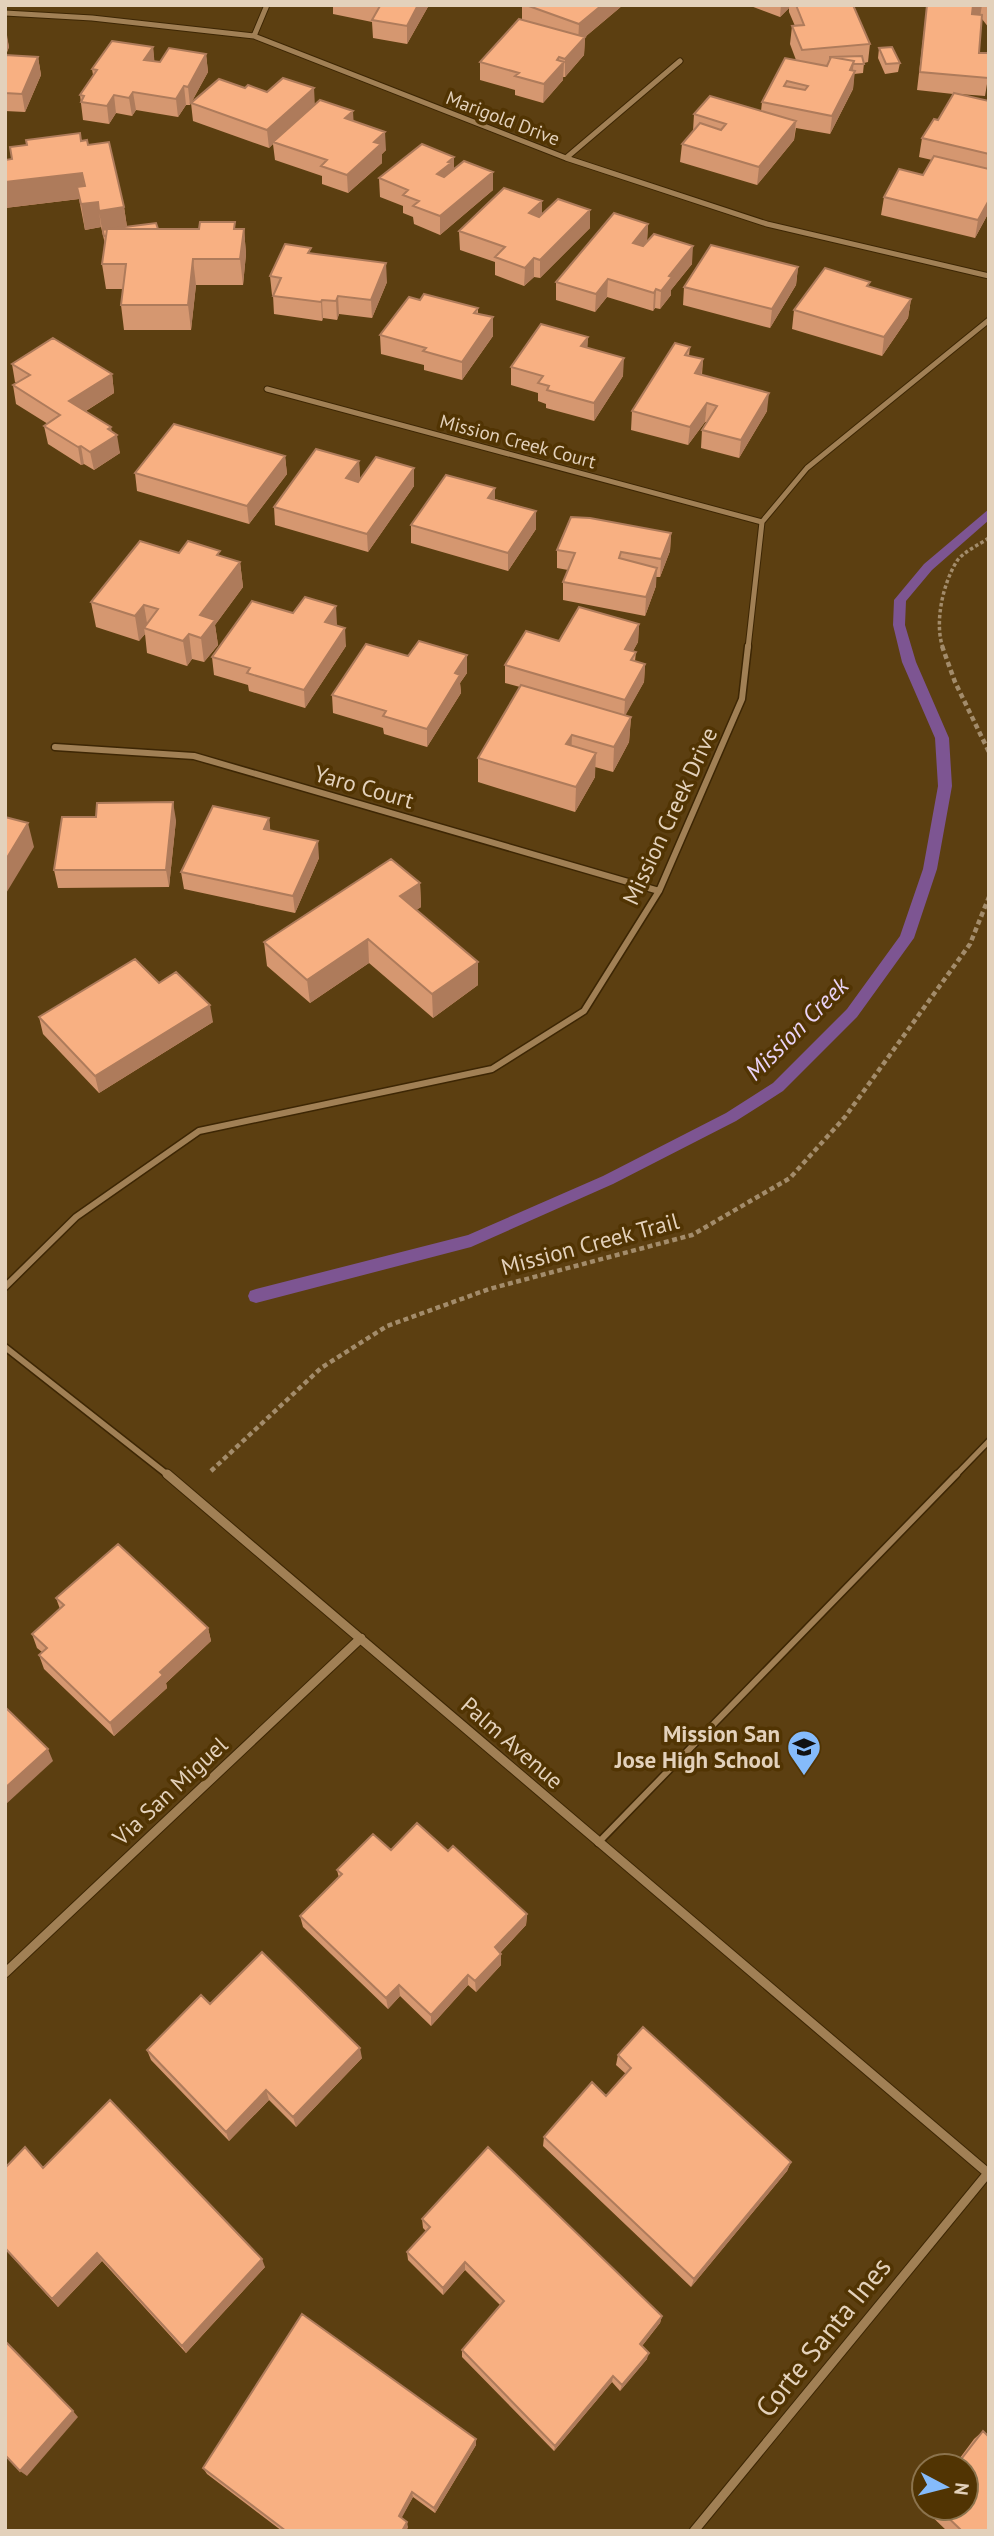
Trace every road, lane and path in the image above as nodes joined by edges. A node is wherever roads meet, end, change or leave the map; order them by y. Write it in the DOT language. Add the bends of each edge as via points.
graph roads {
  1 [pos="268,5"];
  2 [pos="5,13"];
  3 [pos="254,36"];
  4 [pos="680,61"];
  5 [pos="566,158"];
  6 [pos="989,276"];
  7 [pos="989,320"];
  8 [pos="267,389"];
  9 [pos="762,522"];
  10 [pos="989,538"];
  11 [pos="55,747"];
  12 [pos="989,752"];
  13 [pos="659,891"];
  14 [pos="989,897"];
  15 [pos="5,1287"];
  16 [pos="5,1348"];
  17 [pos="989,1441"];
  18 [pos="188,1491"];
  19 [pos="360,1638"];
  20 [pos="598,1843"];
  21 [pos="5,1973"];
  22 [pos="988,2173"];
  23 [pos="694,2531"];
  1 -- 3 [label="street"];
  2 -- 3 [label="street, Marigold Drive"];
  3 -- 5 [label="street, Marigold Drive"];
  4 -- 5 [label="street"];
  5 -- 6 [label="street, Marigold Drive" via="767,225"];
  7 -- 9 [label="street" via="807,468"];
  8 -- 9 [label="street, Mission Creek Court"];
  9 -- 13 [label="street, Mission Creek Drive" via="742,699"];
  10 -- 12 [label="path" via="958,559 944,590 939,637"];
  11 -- 13 [label="street, Yaro Court" via="194,756"];
  13 -- 15 [label="street, Mission Creek Drive" via="584,1012 492,1069 199,1131 76,1217"];
  14 -- 18 [label="path, Mission Creek Trail" via="970,944 845,1117 790,1178 692,1235 489,1289 387,1326 321,1367"];
  16 -- 18 [label="street, Palm Avenue"];
  17 -- 20 [label="lane"];
  18 -- 19 [label="street, Palm Avenue"];
  19 -- 20 [label="street, Palm Avenue"];
  19 -- 21 [label="street, Via San Miguel"];
  20 -- 22 [label="street, Palm Avenue"];
  22 -- 23 [label="street, Corte Santa Ines"];
}
